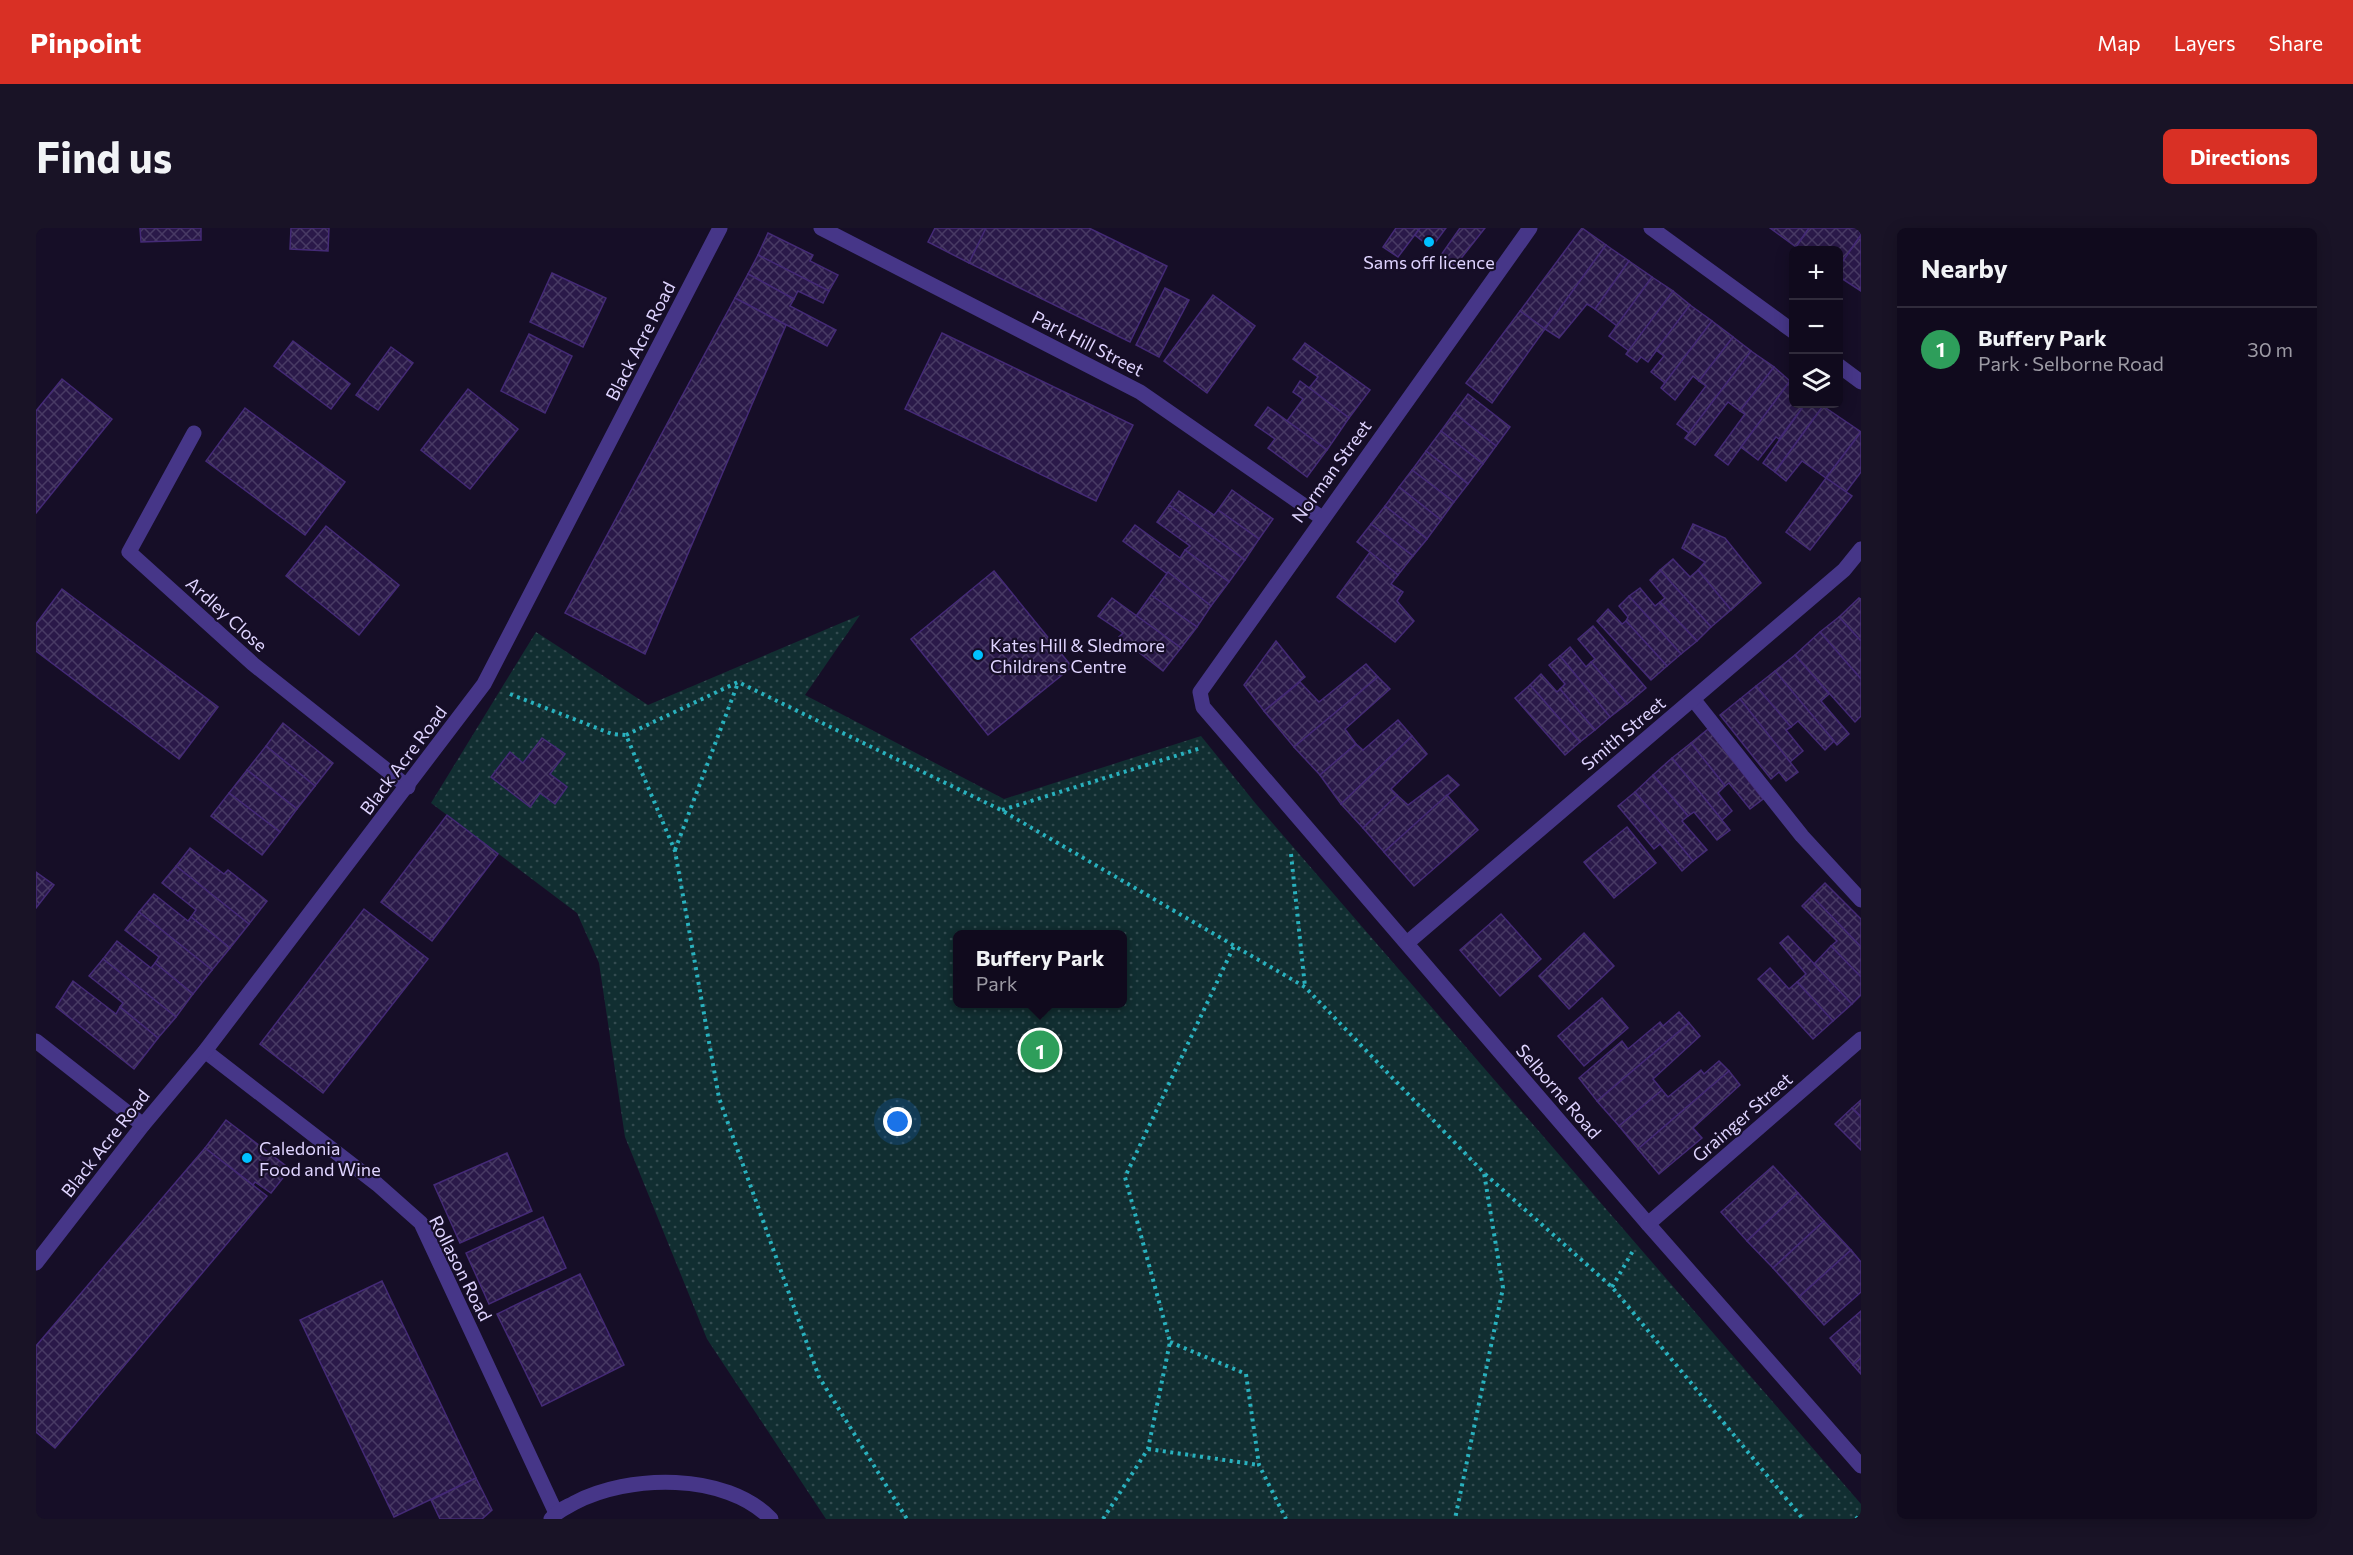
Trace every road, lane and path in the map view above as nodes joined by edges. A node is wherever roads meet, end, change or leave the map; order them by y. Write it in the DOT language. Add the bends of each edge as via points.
graph roads {
  1 [pos="720,228"];
  2 [pos="821,228"];
  3 [pos="1530,228"];
  4 [pos="1651,228"];
  5 [pos="1789,328"];
  6 [pos="1843,368"];
  7 [pos="1861,382"];
  8 [pos="194,433"];
  9 [pos="1322,518"];
  10 [pos="1861,549"];
  11 [pos="738,682"];
  12 [pos="484,684"];
  13 [pos="1693,699"];
  14 [pos="626,735"];
  15 [pos="1230,739"];
  16 [pos="408,787"];
  17 [pos="1001,810"];
  18 [pos="675,851"];
  19 [pos="1291,851"];
  20 [pos="1861,900"];
  21 [pos="1407,943"];
  22 [pos="1234,946"];
  23 [pos="1305,987"];
  24 [pos="1861,1039"];
  25 [pos="36,1041"];
  26 [pos="205,1051"];
  27 [pos="143,1125"];
  28 [pos="1484,1173"];
  29 [pos="1648,1224"];
  30 [pos="36,1263"];
  31 [pos="1612,1287"];
  32 [pos="1170,1342"];
  33 [pos="1148,1449"];
  34 [pos="1259,1465"];
  35 [pos="1861,1466"];
  36 [pos="1861,1514"];
  37 [pos="554,1516"];
  38 [pos="771,1519"];
  39 [pos="907,1519"];
  40 [pos="1103,1519"];
  41 [pos="1286,1519"];
  42 [pos="1455,1519"];
  43 [pos="1803,1519"];
  44 [pos="1856,1519"];
  1 -- 12 [label="street, Black Acre Road"];
  2 -- 9 [label="street, Park Hill Street" via="1140,392"];
  3 -- 9 [label="street, Norman Street"];
  4 -- 5 [label="street"];
  6 -- 7 [label="street"];
  8 -- 16 [label="street, Ardley Close" via="129,552 254,664"];
  9 -- 15 [label="street, Norman Street" via="1200,692 1203,707"];
  10 -- 13 [label="street, Smith Street" via="1844,570"];
  11 -- 14 [label="path"];
  11 -- 17 [label="path"];
  11 -- 18 [label="path"];
  12 -- 14 [label="path" via="612,734"];
  12 -- 16 [label="street, Black Acre Road"];
  13 -- 20 [label="street" via="1802,836"];
  13 -- 21 [label="street, Smith Street"];
  14 -- 18 [label="path"];
  15 -- 17 [label="path"];
  15 -- 21 [label="street, Selborne Road"];
  16 -- 26 [label="street, Black Acre Road"];
  17 -- 22 [label="path"];
  18 -- 39 [label="path" via="719,1098 819,1377"];
  19 -- 23 [label="path"];
  21 -- 29 [label="street, Selborne Road"];
  22 -- 23 [label="path"];
  22 -- 32 [label="path" via="1125,1178"];
  23 -- 28 [label="path"];
  24 -- 29 [label="street, Grainger Street"];
  25 -- 27 [label="street"];
  26 -- 27 [label="street, Black Acre Road"];
  26 -- 37 [label="street, Rollason Road" via="377,1184 421,1223"];
  27 -- 30 [label="street, Black Acre Road"];
  28 -- 31 [label="path"];
  28 -- 42 [label="path" via="1503,1288"];
  29 -- 31 [label="path"];
  29 -- 35 [label="street, Selborne Road"];
  31 -- 43 [label="path"];
  32 -- 33 [label="path"];
  32 -- 34 [label="path" via="1246,1374"];
  33 -- 34 [label="path"];
  33 -- 40 [label="path"];
  34 -- 41 [label="path"];
  36 -- 44 [label="path"];
  37 -- 38 [label="street" via="585,1497 616,1486 649,1481 682,1482 712,1489 741,1499"];
}
